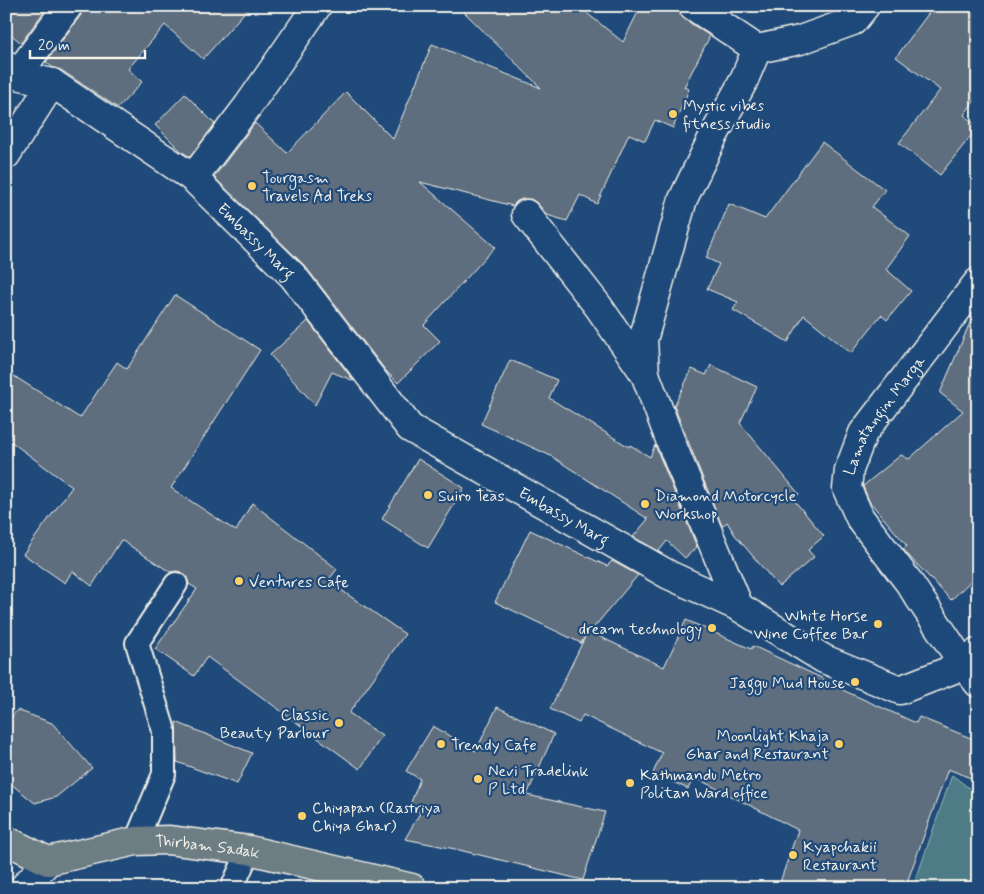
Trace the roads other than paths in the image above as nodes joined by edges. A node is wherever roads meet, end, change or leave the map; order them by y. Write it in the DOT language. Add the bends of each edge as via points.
graph roads {
  1 [pos="68,6"];
  2 [pos="317,6"];
  3 [pos="693,6"];
  4 [pos="865,6"];
  5 [pos="757,49"];
  6 [pos="12,70"];
  7 [pos="52,83"];
  8 [pos="6,155"];
  9 [pos="192,178"];
  10 [pos="526,214"];
  11 [pos="978,282"];
  12 [pos="645,374"];
  13 [pos="176,584"];
  14 [pos="740,607"];
  15 [pos="973,667"];
  16 [pos="6,840"];
  17 [pos="136,841"];
  18 [pos="249,850"];
  19 [pos="48,861"];
  20 [pos="23,888"];
  21 [pos="232,888"];
  22 [pos="412,888"];
  1 -- 6 [label="street"];
  2 -- 9 [label="street" via="248,106"];
  3 -- 5 [label="street"];
  4 -- 5 [label="street" via="853,21 800,40"];
  5 -- 12 [label="street" via="683,199 643,340"];
  6 -- 7 [label="street, Embassy Marg"];
  7 -- 8 [label="street"];
  7 -- 9 [label="street, Embassy Marg"];
  9 -- 14 [label="street, Embassy Marg" via="292,276 410,428 669,575"];
  10 -- 12 [label="street" via="598,306"];
  11 -- 15 [label="street, Lamatangin Marga" via="863,433 849,470 847,489 860,518"];
  12 -- 14 [label="street"];
  13 -- 17 [label="lane" via="137,643 164,731 164,774"];
  14 -- 15 [label="street, Embassy Marg" via="824,659 900,690"];
  16 -- 19 [label="main road"];
  17 -- 18 [label="main road, Thirbam Sadak" via="168,840"];
  17 -- 19 [label="main road, Thirbam Sadak"];
  18 -- 21 [label="lane"];
  18 -- 22 [label="main road, Thirbam Sadak"];
  19 -- 20 [label="street"];
}
